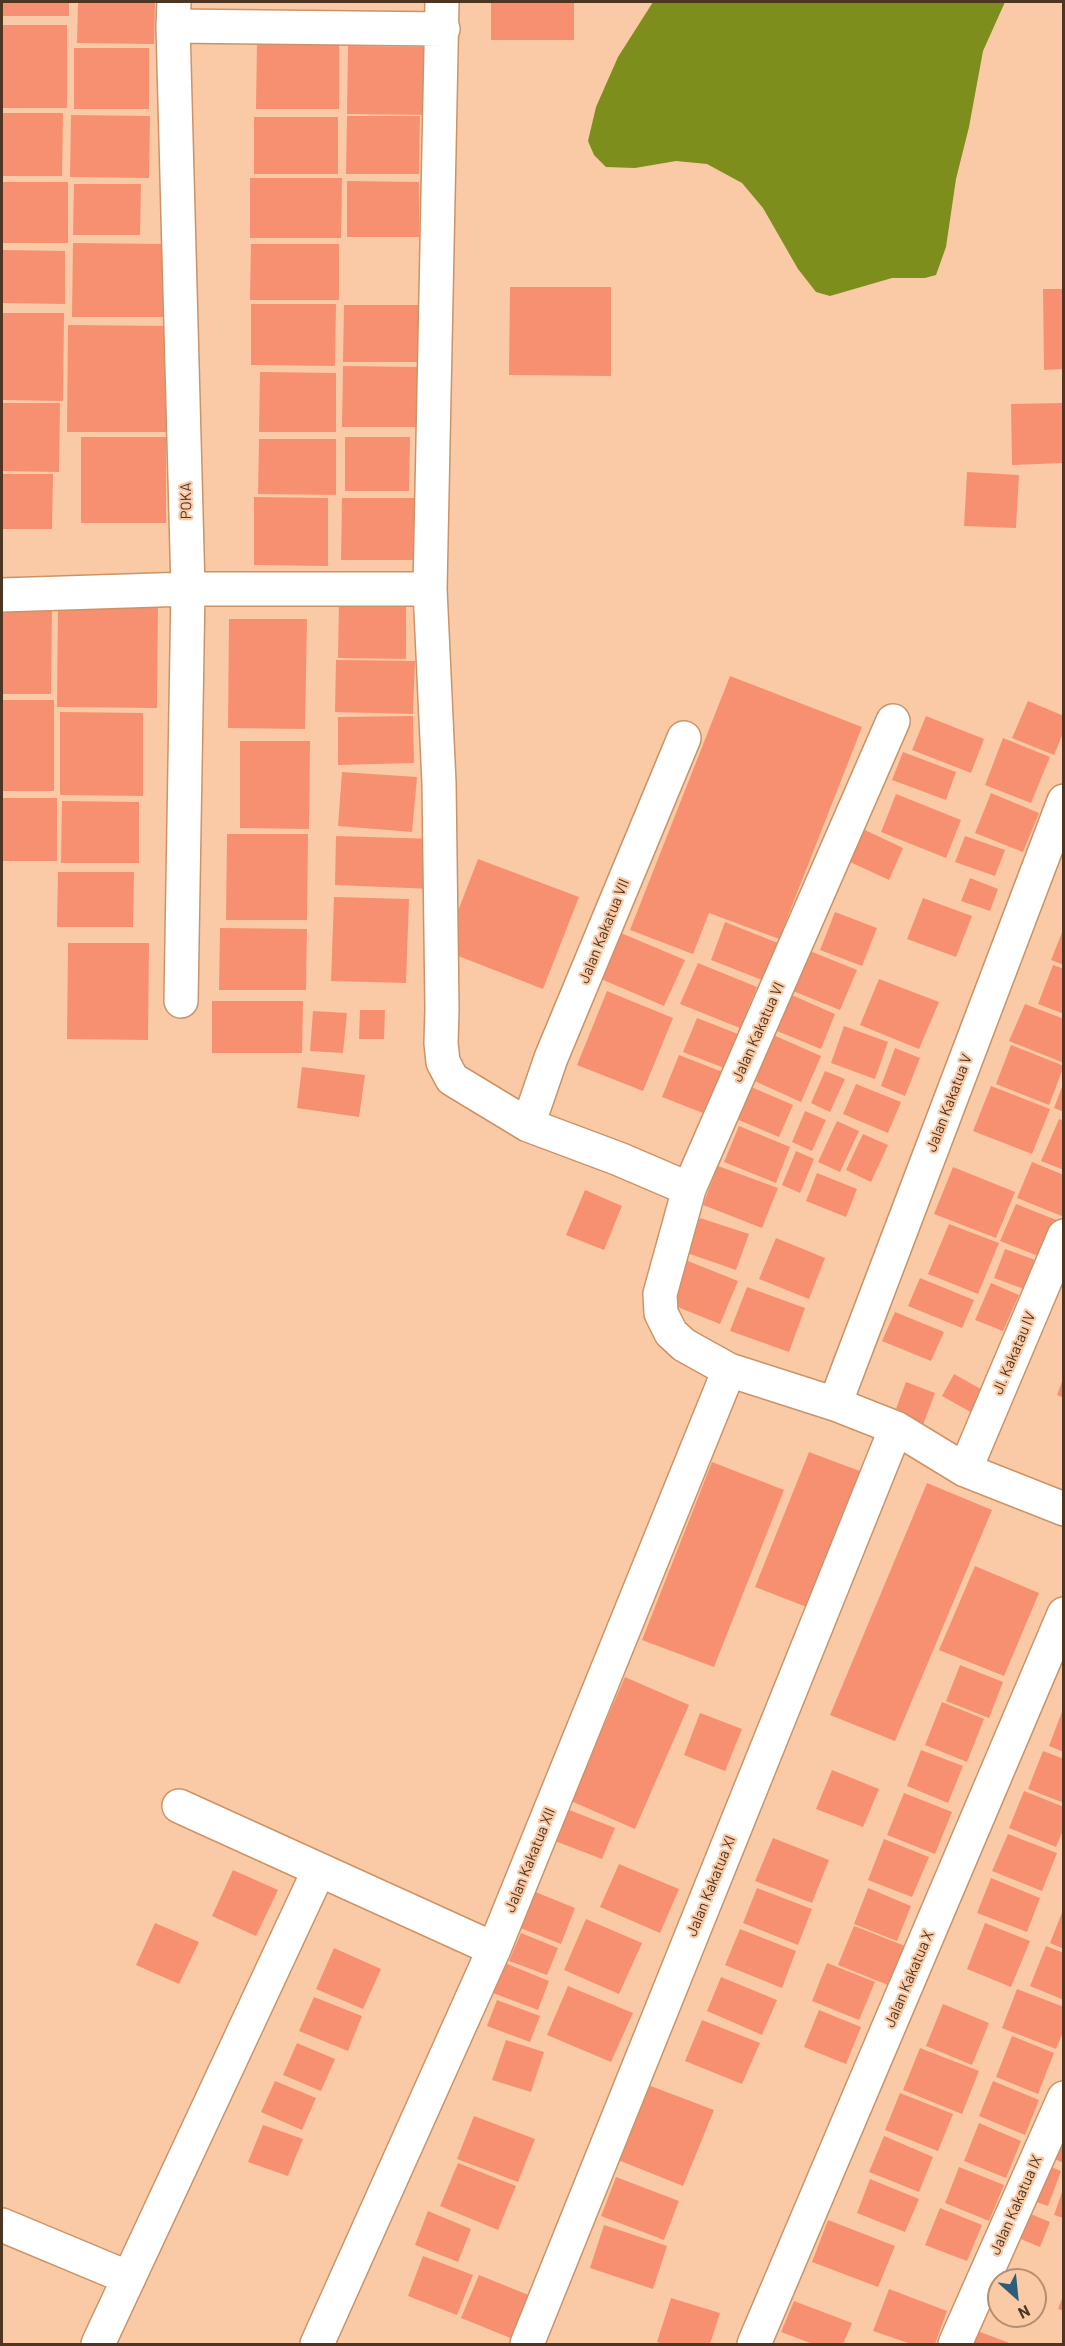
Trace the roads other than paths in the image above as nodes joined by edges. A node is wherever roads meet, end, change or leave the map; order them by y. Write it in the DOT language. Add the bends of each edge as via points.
graph roads {
  1 [pos="174,14"];
  2 [pos="442,15"];
  3 [pos="430,589"];
  4 [pos="188,590"];
  5 [pos="2,595"];
  6 [pos="893,721"];
  7 [pos="684,738"];
  8 [pos="1064,801"];
  9 [pos="181,1001"];
  10 [pos="528,1125"];
  11 [pos="689,1189"];
  12 [pos="1064,1236"];
  13 [pos="729,1370"];
  14 [pos="835,1404"];
  15 [pos="896,1428"];
  16 [pos="965,1470"];
  17 [pos="1064,1509"];
  18 [pos="1064,1614"];
  19 [pos="179,1806"];
  20 [pos="319,1870"];
  21 [pos="494,1949"];
  22 [pos="1064,2098"];
  23 [pos="2,2224"];
  24 [pos="129,2278"];
  25 [pos="99,2344"];
  26 [pos="317,2344"];
  27 [pos="527,2344"];
  28 [pos="754,2344"];
  29 [pos="955,2344"];
  1 -- 2 [label="street"];
  1 -- 4 [label="street, POKA"];
  2 -- 3 [label="street"];
  3 -- 4 [label="street"];
  3 -- 10 [label="street" via="439,783 443,1062 452,1078"];
  4 -- 5 [label="street"];
  4 -- 9 [label="street, POKA"];
  6 -- 11 [label="street, Jalan Kakatua VI"];
  7 -- 10 [label="street, Jalan Kakatua VII"];
  8 -- 14 [label="street, Jalan Kakatua V"];
  10 -- 11 [label="street"];
  11 -- 13 [label="street, Jalan Kakatua VI" via="660,1294 661,1313 671,1333 684,1345"];
  12 -- 16 [label="street, Jl. Kakatau IV"];
  13 -- 14 [label="street"];
  13 -- 21 [label="street, Jalan Kakatua XII"];
  14 -- 15 [label="street"];
  15 -- 16 [label="street"];
  15 -- 27 [label="street, Jalan Kakatua XI"];
  16 -- 17 [label="street"];
  18 -- 28 [label="street, Jalan Kakatua X"];
  19 -- 20 [label="street"];
  20 -- 21 [label="street"];
  20 -- 24 [label="street"];
  21 -- 26 [label="street, Jalan Kakatua XII"];
  22 -- 29 [label="street, Jalan Kakatua IX"];
  23 -- 24 [label="street"];
  24 -- 25 [label="street"];
}
